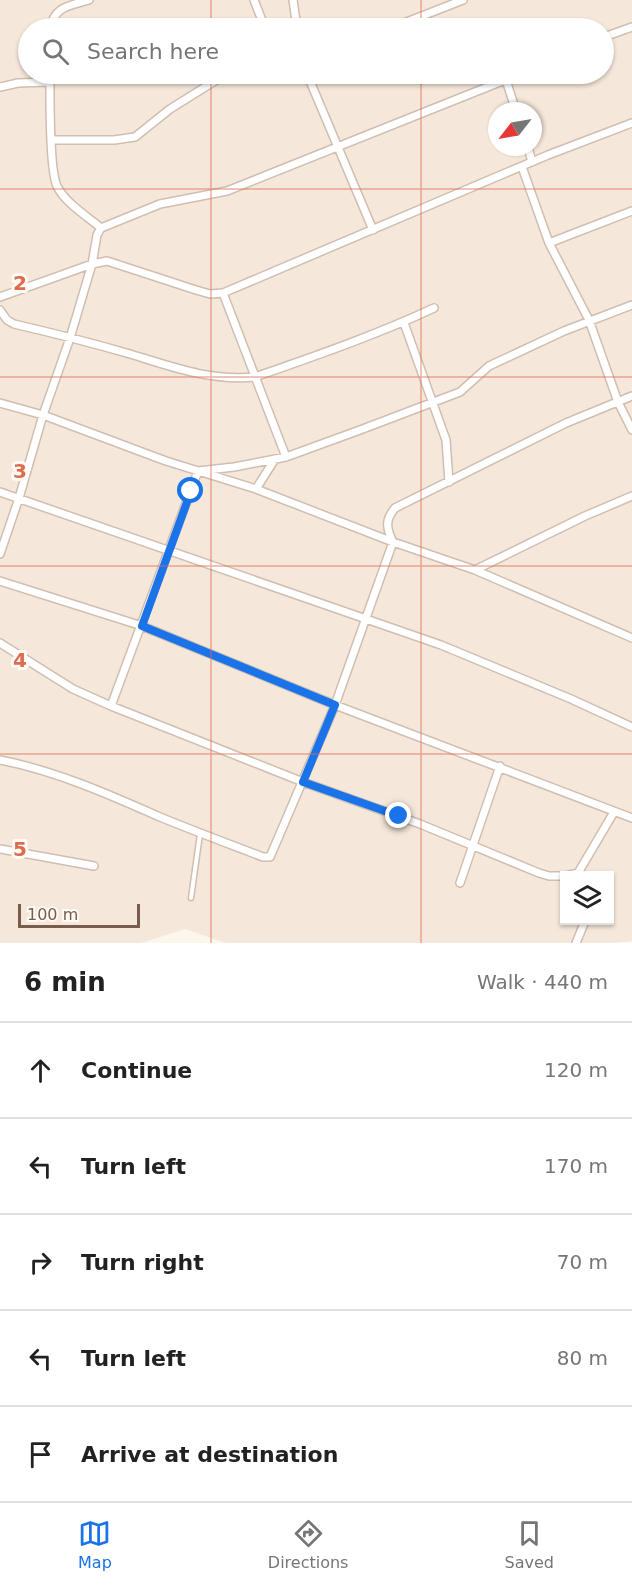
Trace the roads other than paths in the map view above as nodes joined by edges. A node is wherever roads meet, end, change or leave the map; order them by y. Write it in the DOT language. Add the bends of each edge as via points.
graph roads {
  1 [pos="89,0"];
  2 [pos="254,0"];
  3 [pos="293,0"];
  4 [pos="463,0"];
  5 [pos="53,18"];
  6 [pos="261,18"];
  7 [pos="296,18"];
  8 [pos="417,18"];
  9 [pos="632,27"];
  10 [pos="614,33"];
  11 [pos="18,83"];
  12 [pos="50,84"];
  13 [pos="210,84"];
  14 [pos="310,84"];
  15 [pos="496,84"];
  16 [pos="507,84"];
  17 [pos="0,87"];
  18 [pos="513,102"];
  19 [pos="632,123"];
  20 [pos="52,140"];
  21 [pos="337,147"];
  22 [pos="530,156"];
  23 [pos="532,162"];
  24 [pos="522,167"];
  25 [pos="632,211"];
  26 [pos="101,228"];
  27 [pos="373,230"];
  28 [pos="549,243"];
  29 [pos="92,264"];
  30 [pos="223,293"];
  31 [pos="0,297"];
  32 [pos="632,305"];
  33 [pos="434,308"];
  34 [pos="0,310"];
  35 [pos="589,320"];
  36 [pos="404,323"];
  37 [pos="70,338"];
  38 [pos="255,377"];
  39 [pos="632,396"];
  40 [pos="432,402"];
  41 [pos="618,402"];
  42 [pos="0,403"];
  43 [pos="43,415"];
  44 [pos="632,430"];
  45 [pos="286,457"];
  46 [pos="275,459"];
  47 [pos="198,471"];
  48 [pos="449,482"];
  49 [pos="256,489"];
  50 [pos="0,492"];
  51 [pos="632,496"];
  52 [pos="19,498"];
  53 [pos="393,542"];
  54 [pos="170,550"];
  55 [pos="0,554"];
  56 [pos="475,570"];
  57 [pos="0,580"];
  58 [pos="366,619"];
  59 [pos="142,626"];
  60 [pos="632,638"];
  61 [pos="0,643"];
  62 [pos="335,705"];
  63 [pos="111,706"];
  64 [pos="632,727"];
  65 [pos="0,760"];
  66 [pos="500,766"];
  67 [pos="303,782"];
  68 [pos="615,812"];
  69 [pos="632,818"];
  70 [pos="200,834"];
  71 [pos="474,846"];
  72 [pos="0,849"];
  73 [pos="94,866"];
  74 [pos="581,871"];
  75 [pos="560,876"];
  76 [pos="460,883"];
  77 [pos="190,898"];
  78 [pos="583,925"];
  79 [pos="576,943"];
  1 -- 5 [label="street" via="61,9"];
  2 -- 6 [label="street"];
  3 -- 7 [label="street"];
  4 -- 8 [label="street"];
  9 -- 10 [label="street"];
  11 -- 17 [label="street"];
  12 -- 20 [label="street"];
  13 -- 20 [label="street" via="135,137"];
  14 -- 21 [label="street"];
  15 -- 21 [label="street"];
  16 -- 18 [label="street"];
  19 -- 23 [label="street"];
  20 -- 26 [label="street" via="57,186 65,198"];
  21 -- 26 [label="street" via="227,191 160,204"];
  21 -- 27 [label="street"];
  22 -- 23 [label="street"];
  23 -- 24 [label="street"];
  24 -- 27 [label="street"];
  24 -- 28 [label="street"];
  25 -- 28 [label="street"];
  26 -- 29 [label="street"];
  27 -- 30 [label="street"];
  28 -- 35 [label="street"];
  29 -- 30 [label="street" via="114,262 210,294"];
  29 -- 31 [label="street"];
  29 -- 37 [label="street"];
  30 -- 38 [label="street"];
  32 -- 35 [label="street"];
  33 -- 36 [label="street"];
  34 -- 37 [label="street" via="15,324"];
  35 -- 40 [label="street" via="489,366 460,392"];
  35 -- 41 [label="street"];
  36 -- 38 [label="street"];
  36 -- 40 [label="street"];
  37 -- 38 [label="street" via="177,370 214,377"];
  37 -- 43 [label="street"];
  38 -- 45 [label="street"];
  39 -- 41 [label="street"];
  40 -- 45 [label="street"];
  40 -- 48 [label="street" via="446,440"];
  41 -- 44 [label="street"];
  41 -- 48 [label="street" via="566,423"];
  42 -- 43 [label="street"];
  43 -- 47 [label="street"];
  43 -- 52 [label="street"];
  45 -- 46 [label="street"];
  46 -- 47 [label="street"];
  46 -- 49 [label="street"];
  47 -- 49 [label="street"];
  47 -- 54 [label="street"];
  48 -- 53 [label="street" via="395,508 387,524"];
  49 -- 53 [label="street"];
  50 -- 52 [label="street"];
  51 -- 56 [label="street"];
  52 -- 54 [label="street"];
  52 -- 55 [label="street"];
  53 -- 56 [label="street"];
  53 -- 58 [label="street"];
  54 -- 58 [label="street"];
  54 -- 59 [label="street"];
  56 -- 60 [label="street"];
  57 -- 59 [label="street"];
  58 -- 62 [label="street"];
  58 -- 64 [label="street" via="441,645"];
  59 -- 62 [label="street"];
  59 -- 63 [label="street"];
  61 -- 63 [label="street" via="73,689"];
  62 -- 66 [label="street"];
  62 -- 67 [label="street"];
  63 -- 67 [label="street"];
  65 -- 70 [label="street" via="66,777"];
  66 -- 68 [label="street"];
  66 -- 71 [label="street"];
  67 -- 70 [label="street" via="270,857 263,858"];
  67 -- 71 [label="street"];
  68 -- 69 [label="street"];
  68 -- 74 [label="street"];
  70 -- 77 [label="lane"];
  71 -- 75 [label="street" via="539,873"];
  71 -- 76 [label="street"];
  72 -- 73 [label="street"];
  78 -- 79 [label="street"];
}
